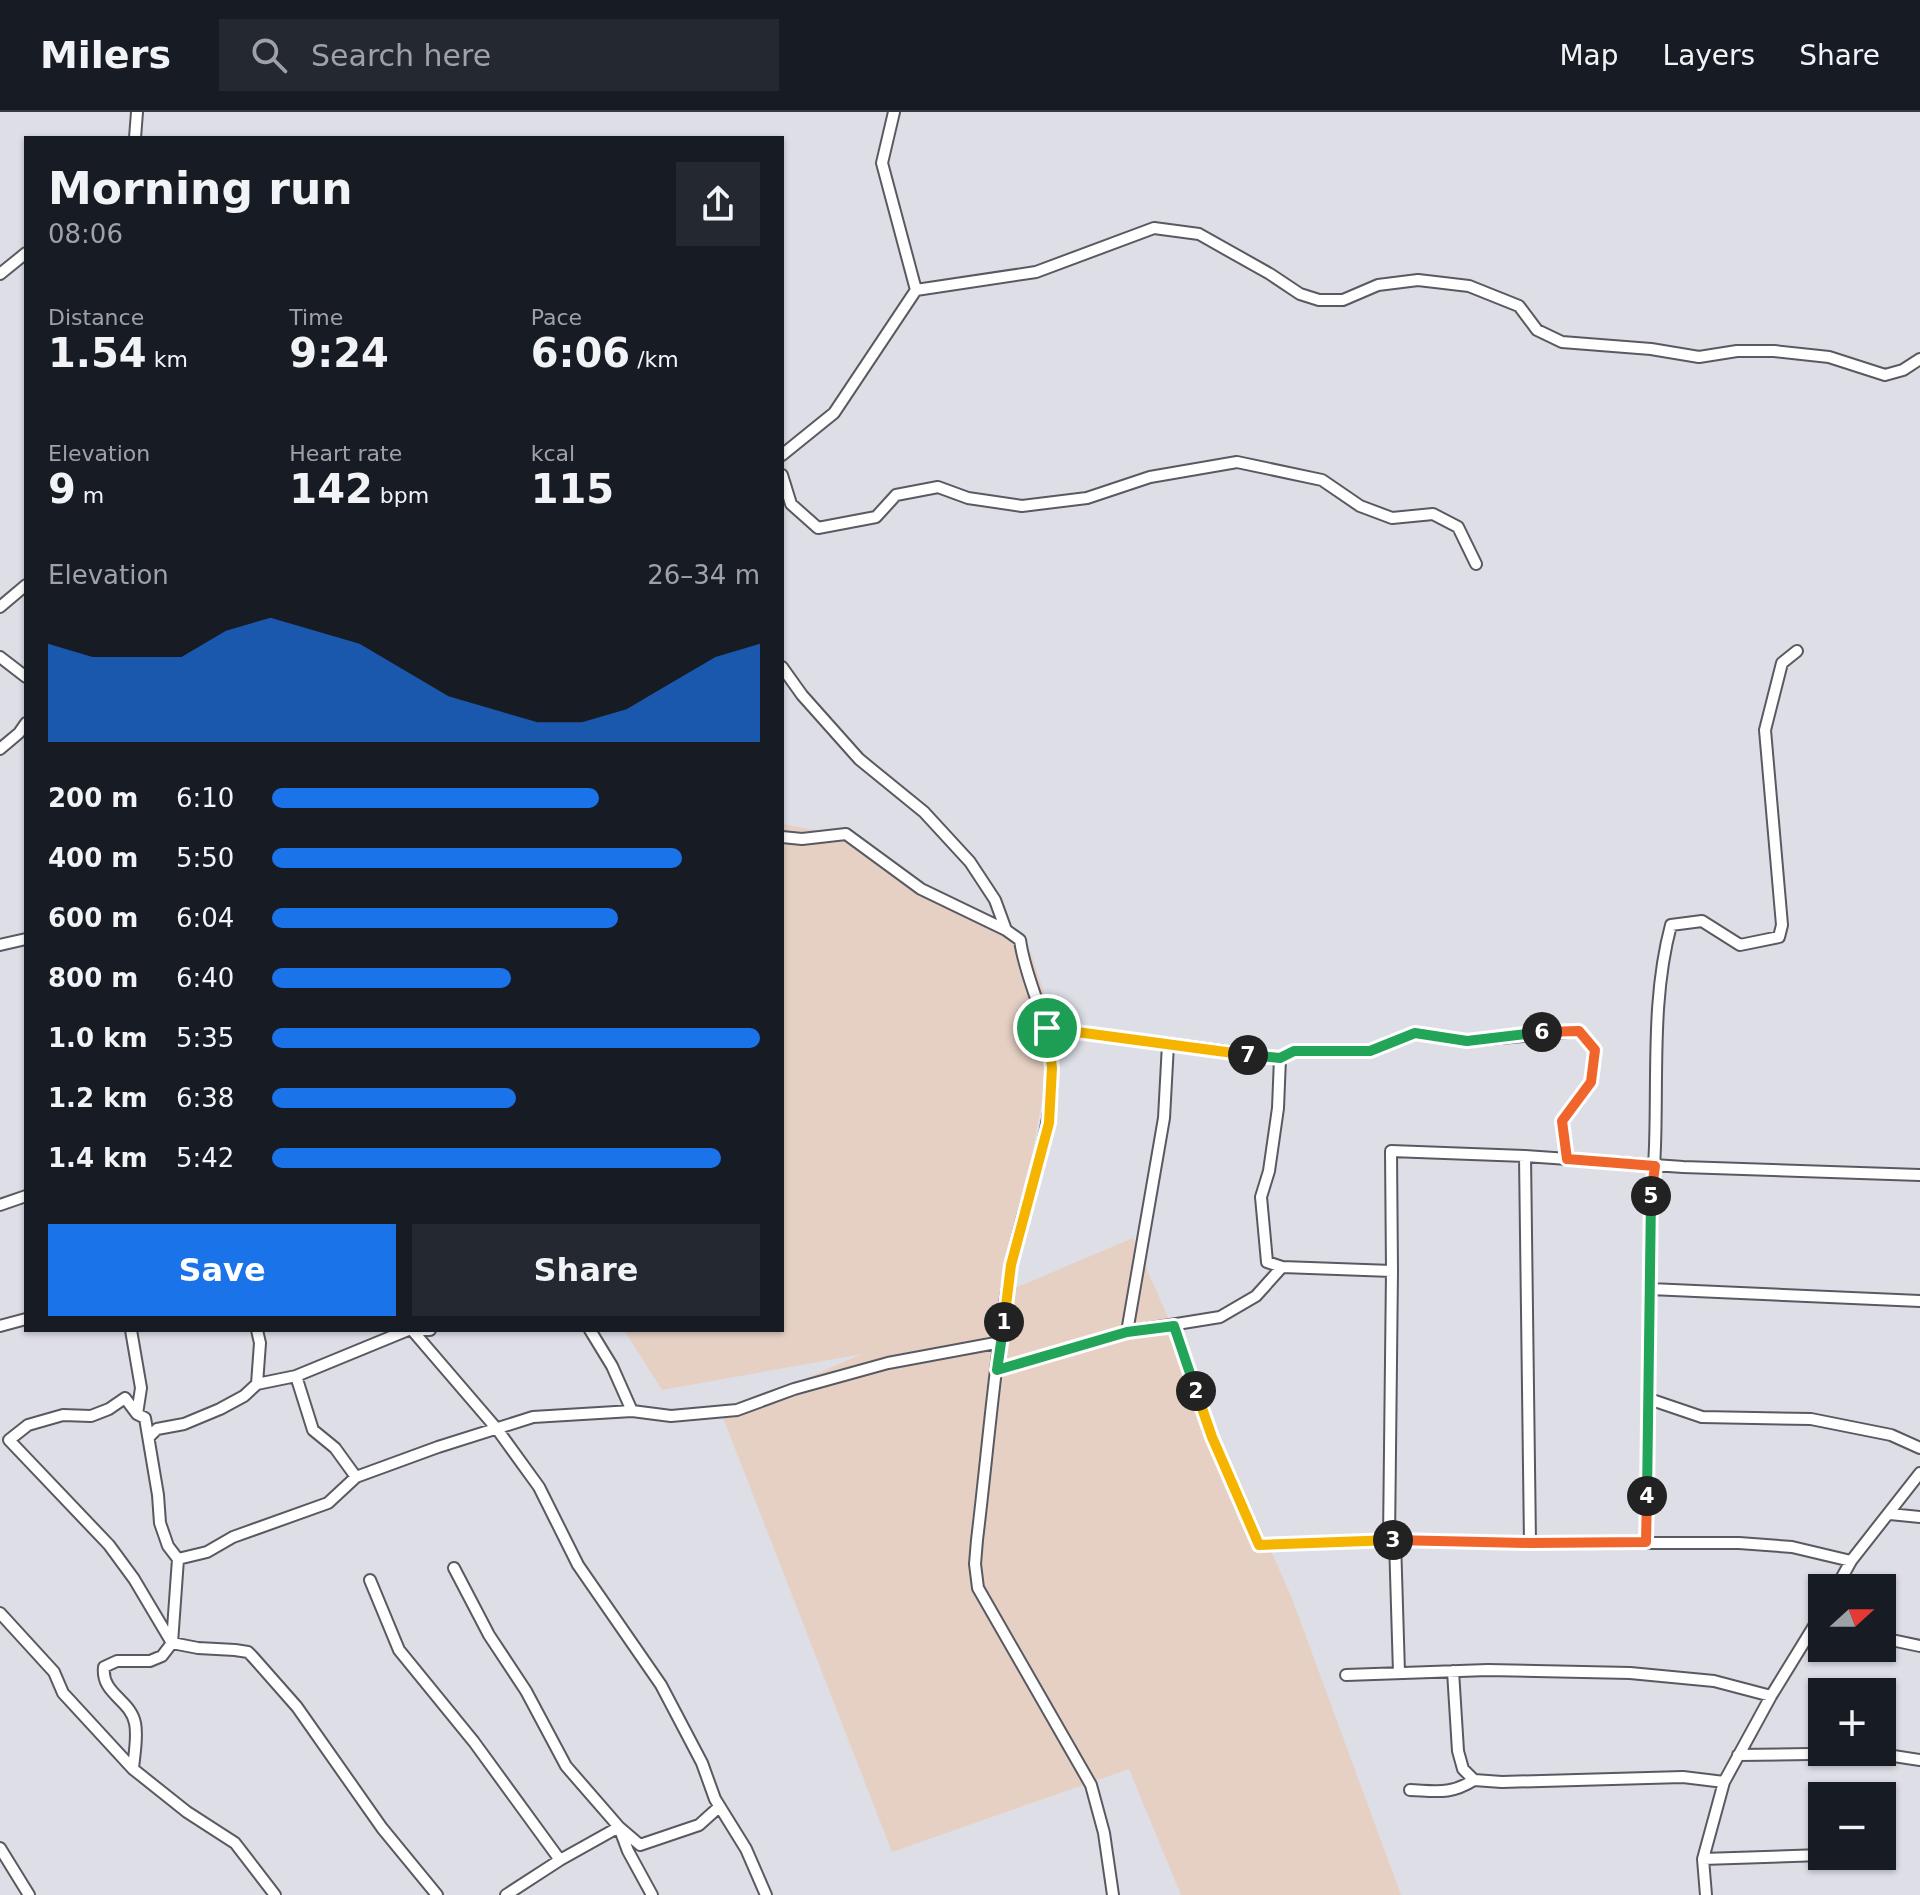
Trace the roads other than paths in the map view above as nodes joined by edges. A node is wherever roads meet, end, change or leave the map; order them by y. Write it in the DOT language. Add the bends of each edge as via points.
graph roads {
  1 [pos="137,112"];
  2 [pos="894,112"];
  3 [pos="135,136"];
  4 [pos="24,255"];
  5 [pos="0,274"];
  6 [pos="916,290"];
  7 [pos="1920,359"];
  8 [pos="784,453"];
  9 [pos="784,481"];
  10 [pos="1476,564"];
  11 [pos="24,587"];
  12 [pos="0,607"];
  13 [pos="1797,651"];
  14 [pos="0,657"];
  15 [pos="784,670"];
  16 [pos="24,675"];
  17 [pos="24,726"];
  18 [pos="0,749"];
  19 [pos="784,837"];
  20 [pos="1006,930"];
  21 [pos="24,939"];
  22 [pos="0,945"];
  23 [pos="1047,1028"];
  24 [pos="1168,1044"];
  25 [pos="1280,1058"];
  26 [pos="1525,1156"];
  27 [pos="1567,1159"];
  28 [pos="1655,1166"];
  29 [pos="1920,1175"];
  30 [pos="24,1197"];
  31 [pos="0,1205"];
  32 [pos="1282,1267"];
  33 [pos="1392,1271"];
  34 [pos="1650,1289"];
  35 [pos="1920,1301"];
  36 [pos="24,1320"];
  37 [pos="0,1326"];
  38 [pos="1174,1326"];
  39 [pos="131,1332"];
  40 [pos="257,1332"];
  41 [pos="405,1332"];
  42 [pos="412,1332"];
  43 [pos="591,1332"];
  44 [pos="1127,1332"];
  45 [pos="1001,1342"];
  46 [pos="997,1370"];
  47 [pos="296,1376"];
  48 [pos="257,1384"];
  49 [pos="1649,1399"];
  50 [pos="632,1411"];
  51 [pos="137,1414"];
  52 [pos="497,1429"];
  53 [pos="149,1437"];
  54 [pos="4,1441"];
  55 [pos="1920,1448"];
  56 [pos="1920,1473"];
  57 [pos="356,1477"];
  58 [pos="1890,1514"];
  59 [pos="1920,1517"];
  60 [pos="1392,1540"];
  61 [pos="1646,1542"];
  62 [pos="1530,1543"];
  63 [pos="178,1559"];
  64 [pos="1851,1561"];
  65 [pos="454,1568"];
  66 [pos="1844,1574"];
  67 [pos="370,1580"];
  68 [pos="0,1613"];
  69 [pos="1808,1638"];
  70 [pos="1896,1641"];
  71 [pos="172,1643"];
  72 [pos="1920,1646"];
  73 [pos="1453,1671"];
  74 [pos="1399,1673"];
  75 [pos="1346,1675"];
  76 [pos="1771,1696"];
  77 [pos="1738,1755"];
  78 [pos="1920,1760"];
  79 [pos="133,1769"];
  80 [pos="1474,1780"];
  81 [pos="1724,1782"];
  82 [pos="1410,1790"];
  83 [pos="719,1807"];
  84 [pos="619,1827"];
  85 [pos="0,1848"];
  86 [pos="1808,1855"];
  87 [pos="1703,1859"];
  88 [pos="560,1860"];
  89 [pos="513,1893"];
  90 [pos="29,1895"];
  91 [pos="275,1895"];
  92 [pos="437,1895"];
  93 [pos="652,1895"];
  94 [pos="766,1895"];
  95 [pos="1113,1895"];
  96 [pos="1706,1895"];
  1 -- 3 [label="street"];
  2 -- 6 [label="street" via="882,163"];
  4 -- 5 [label="street"];
  6 -- 7 [label="street" via="1036,272 1154,228 1199,234 1319,300 1343,300 1378,285 1418,280 1469,286 1519,306 1537,330 1562,342 1699,357 1774,351 1829,357 1885,375"];
  6 -- 8 [label="street" via="834,413"];
  9 -- 10 [label="street" via="791,504 818,528 876,517 896,495 938,487 968,498 1022,506 1087,498 1150,477 1237,462 1322,480 1360,506 1392,518 1433,514 1458,527"];
  11 -- 12 [label="street"];
  13 -- 28 [label="street" via="1782,663 1765,730 1779,937 1740,945 1702,921 1671,925 1661,960"];
  14 -- 16 [label="street"];
  15 -- 20 [label="street" via="859,759 924,812 970,862 995,900"];
  17 -- 18 [label="street"];
  19 -- 20 [label="street" via="846,834 921,889"];
  20 -- 23 [label="street" via="1020,940"];
  21 -- 22 [label="street"];
  23 -- 24 [label="street"];
  23 -- 45 [label="street" via="1052,1068 1049,1123 1011,1265"];
  24 -- 25 [label="street"];
  24 -- 44 [label="street" via="1164,1118"];
  25 -- 27 [label="street" via="1294,1051 1370,1051 1415,1033 1467,1041 1579,1031 1595,1050 1591,1082 1562,1121"];
  25 -- 32 [label="street" via="1278,1108 1261,1197 1267,1262"];
  26 -- 27 [label="street"];
  26 -- 33 [label="street" via="1391,1151"];
  26 -- 62 [label="street"];
  27 -- 28 [label="street"];
  28 -- 29 [label="street"];
  28 -- 34 [label="street"];
  30 -- 31 [label="street"];
  32 -- 33 [label="street"];
  32 -- 38 [label="street" via="1256,1296 1220,1317"];
  33 -- 60 [label="street"];
  34 -- 35 [label="street"];
  34 -- 49 [label="street"];
  36 -- 37 [label="street"];
  38 -- 44 [label="street"];
  38 -- 60 [label="street" via="1212,1437 1259,1545"];
  39 -- 51 [label="street" via="141,1388"];
  40 -- 48 [label="street"];
  41 -- 47 [label="street"];
  42 -- 52 [label="street"];
  43 -- 50 [label="street"];
  44 -- 46 [label="street"];
  45 -- 46 [label="street"];
  45 -- 50 [label="street" via="888,1363 737,1410 671,1416"];
  46 -- 95 [label="street" via="975,1578 1091,1785"];
  47 -- 48 [label="street"];
  47 -- 57 [label="street" via="313,1430 335,1448"];
  48 -- 53 [label="street" via="220,1409 157,1429"];
  49 -- 55 [label="street" via="1702,1417 1811,1419 1891,1435"];
  49 -- 61 [label="street"];
  50 -- 52 [label="street" via="533,1417"];
  51 -- 53 [label="street" via="145,1418"];
  51 -- 54 [label="street" via="125,1398 91,1416 63,1415 28,1425"];
  52 -- 57 [label="street"];
  52 -- 83 [label="street" via="539,1487 578,1565 661,1685"];
  53 -- 63 [label="street" via="160,1523"];
  54 -- 71 [label="street" via="109,1545"];
  56 -- 58 [label="street"];
  57 -- 63 [label="street" via="328,1503"];
  58 -- 59 [label="street"];
  58 -- 64 [label="street"];
  60 -- 62 [label="street"];
  60 -- 74 [label="street"];
  61 -- 62 [label="street"];
  61 -- 64 [label="street" via="1792,1547"];
  63 -- 71 [label="street"];
  64 -- 66 [label="street"];
  65 -- 84 [label="street" via="566,1766"];
  67 -- 88 [label="street" via="399,1650"];
  68 -- 79 [label="street" via="54,1672 71,1703"];
  69 -- 76 [label="street"];
  70 -- 72 [label="street"];
  71 -- 79 [label="street" via="150,1661 117,1661 104,1667 107,1687 130,1709 136,1723"];
  71 -- 92 [label="street" via="248,1652 283,1690"];
  73 -- 74 [label="street"];
  73 -- 76 [label="street" via="1630,1673 1714,1681"];
  73 -- 80 [label="street" via="1458,1751 1463,1769"];
  74 -- 75 [label="street"];
  76 -- 77 [label="street"];
  77 -- 78 [label="street" via="1874,1753"];
  77 -- 81 [label="street"];
  79 -- 91 [label="street" via="235,1843"];
  80 -- 81 [label="street" via="1683,1777"];
  80 -- 82 [label="street" via="1458,1790"];
  81 -- 87 [label="street"];
  83 -- 84 [label="street" via="699,1825 640,1845"];
  83 -- 94 [label="street" via="746,1849"];
  84 -- 88 [label="street"];
  84 -- 93 [label="street"];
  85 -- 90 [label="street"];
  86 -- 87 [label="street"];
  87 -- 96 [label="street"];
  88 -- 89 [label="street"];
}
